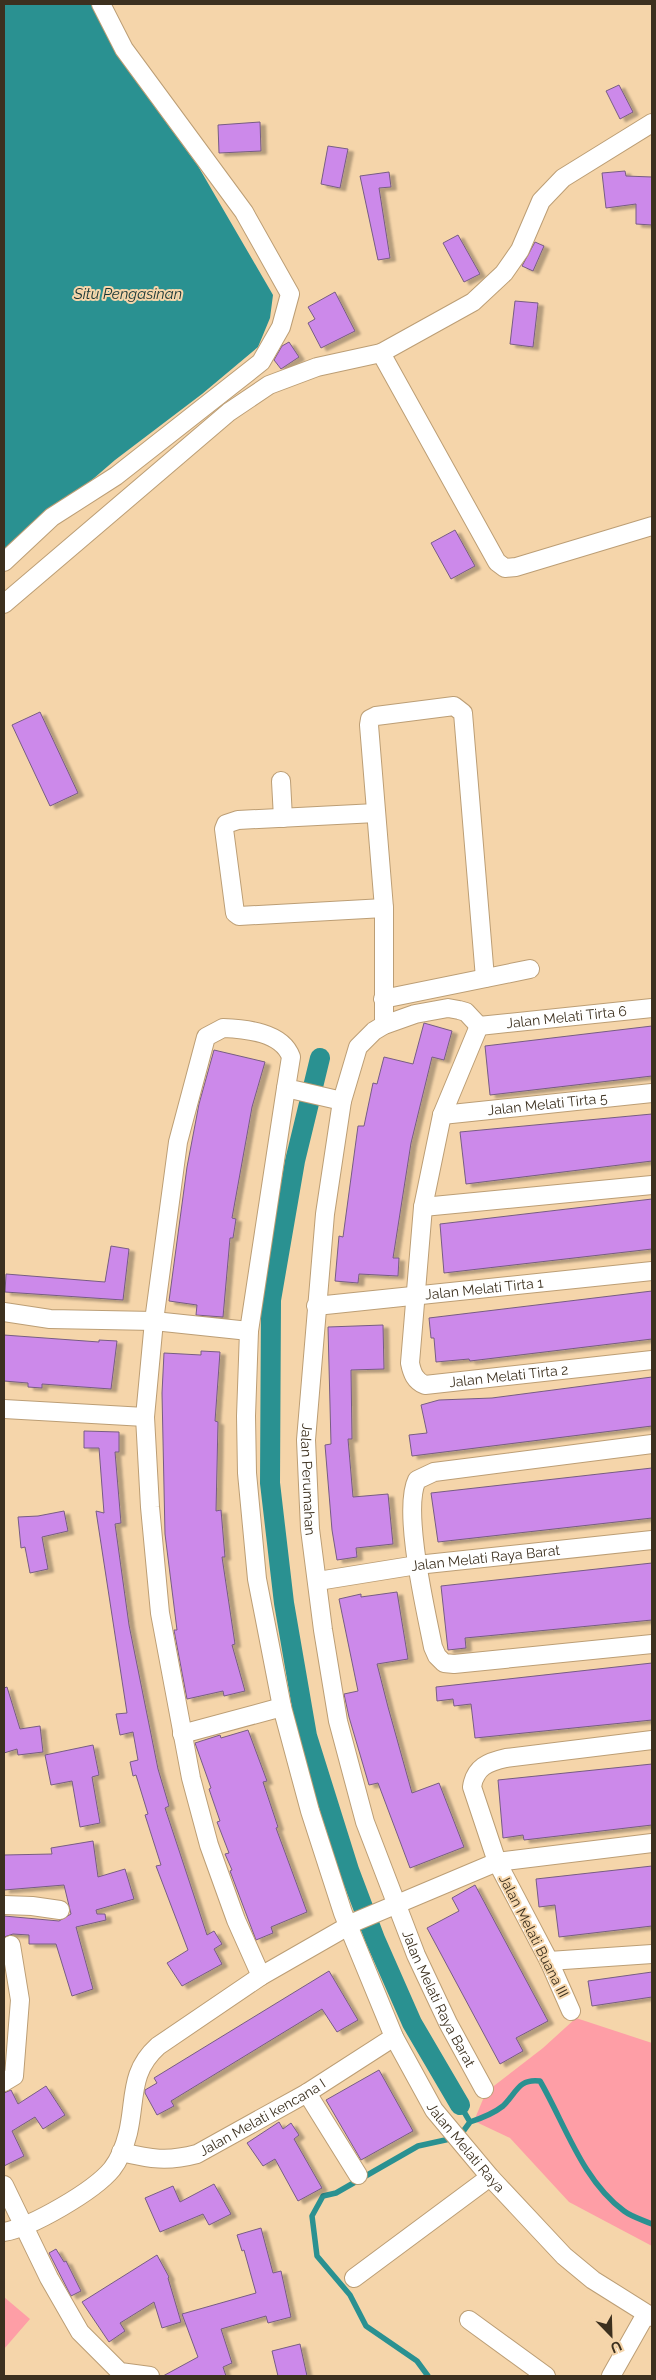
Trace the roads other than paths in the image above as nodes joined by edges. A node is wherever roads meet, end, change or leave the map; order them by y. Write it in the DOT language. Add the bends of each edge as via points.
graph roads {
  1 [pos="102,4"];
  2 [pos="652,123"];
  3 [pos="382,353"];
  4 [pos="652,526"];
  5 [pos="4,562"];
  6 [pos="4,604"];
  7 [pos="281,781"];
  8 [pos="376,814"];
  9 [pos="283,818"];
  10 [pos="384,908"];
  11 [pos="530,969"];
  12 [pos="485,978"];
  13 [pos="383,999"];
  14 [pos="652,1008"];
  15 [pos="384,1025"];
  16 [pos="479,1026"];
  17 [pos="291,1089"];
  18 [pos="652,1093"];
  19 [pos="337,1100"];
  20 [pos="442,1115"];
  21 [pos="652,1185"];
  22 [pos="424,1207"];
  23 [pos="652,1271"];
  24 [pos="417,1296"];
  25 [pos="316,1306"];
  26 [pos="4,1312"];
  27 [pos="154,1321"];
  28 [pos="249,1330"];
  29 [pos="652,1360"];
  30 [pos="4,1409"];
  31 [pos="145,1417"];
  32 [pos="652,1444"];
  33 [pos="652,1540"];
  34 [pos="417,1565"];
  35 [pos="318,1581"];
  36 [pos="652,1644"];
  37 [pos="282,1707"];
  38 [pos="182,1734"];
  39 [pos="652,1740"];
  40 [pos="652,1844"];
  41 [pos="496,1862"];
  42 [pos="4,1905"];
  43 [pos="393,1907"];
  44 [pos="60,1910"];
  45 [pos="353,1924"];
  46 [pos="11,1945"];
  47 [pos="652,1954"];
  48 [pos="549,1961"];
  49 [pos="261,1976"];
  50 [pos="571,2011"];
  51 [pos="394,2037"];
  52 [pos="4,2082"];
  53 [pos="484,2089"];
  54 [pos="307,2092"];
  55 [pos="121,2152"];
  56 [pos="358,2175"];
  57 [pos="490,2177"];
  58 [pos="4,2185"];
  59 [pos="22,2226"];
  60 [pos="4,2232"];
  61 [pos="354,2278"];
  62 [pos="649,2315"];
  63 [pos="469,2320"];
  64 [pos="117,2374"];
  65 [pos="150,2376"];
  66 [pos="546,2376"];
  67 [pos="611,2376"];
  1 -- 5 [label="street" via="124,49 244,212 290,294 288,308 261,362 116,476 52,518"];
  2 -- 3 [label="street" via="564,178 541,201 520,250 504,274 472,302"];
  3 -- 4 [label="street" via="497,562 505,568"];
  3 -- 6 [label="street" via="317,367 269,385 229,412"];
  7 -- 9 [label="street"];
  8 -- 9 [label="street"];
  8 -- 10 [label="street"];
  8 -- 12 [label="street" via="370,719 454,706 459,708 463,713"];
  9 -- 10 [label="street" via="238,820 226,824 235,913 246,916"];
  10 -- 13 [label="street"];
  11 -- 12 [label="street"];
  12 -- 13 [label="street"];
  13 -- 15 [label="street"];
  14 -- 16 [label="street, Jalan Melati Tirta 6"];
  15 -- 16 [label="street" via="415,1014 448,1008 466,1012"];
  15 -- 19 [label="street, Jalan Perumahan" via="358,1047"];
  16 -- 20 [label="street, Jalan Melati Tirta 2"];
  17 -- 19 [label="street"];
  17 -- 27 [label="street" via="288,1050 274,1037 223,1028 206,1037 178,1142"];
  17 -- 28 [label="street"];
  18 -- 20 [label="street, Jalan Melati Tirta 5"];
  19 -- 25 [label="street, Jalan Perumahan"];
  20 -- 22 [label="street, Jalan Melati Tirta 2"];
  21 -- 22 [label="street"];
  22 -- 24 [label="street, Jalan Melati Tirta 2"];
  23 -- 24 [label="street, Jalan Melati Tirta 1"];
  24 -- 25 [label="street, Jalan Melati Tirta 1"];
  24 -- 29 [label="street, Jalan Melati Tirta 2" via="410,1363 412,1372 420,1383 426,1385"];
  25 -- 35 [label="street, Jalan Perumahan" via="306,1440 309,1520"];
  26 -- 27 [label="street" via="50,1319"];
  27 -- 28 [label="street"];
  27 -- 31 [label="street"];
  28 -- 37 [label="street" via="246,1472 256,1579"];
  30 -- 31 [label="street"];
  31 -- 38 [label="street" via="154,1569"];
  32 -- 34 [label="street" via="434,1472 416,1480 411,1500"];
  33 -- 34 [label="street, Jalan Melati Raya Barat"];
  34 -- 35 [label="street, Jalan Melati Raya Barat"];
  34 -- 36 [label="street" via="433,1647 444,1663"];
  35 -- 43 [label="street, Jalan Perumahan" via="338,1721 365,1822"];
  37 -- 38 [label="street"];
  37 -- 45 [label="street" via="318,1837"];
  38 -- 49 [label="street" via="210,1845 236,1920"];
  39 -- 41 [label="street, Jalan Melati Buana III" via="506,1758 490,1761 479,1769 472,1787"];
  40 -- 41 [label="street"];
  41 -- 43 [label="street"];
  41 -- 48 [label="street, Jalan Melati Buana III"];
  42 -- 44 [label="street"];
  43 -- 45 [label="street"];
  43 -- 53 [label="street, Jalan Melati Raya Barat"];
  45 -- 49 [label="street"];
  45 -- 51 [label="street, Jalan Melati Raya"];
  46 -- 52 [label="street" via="20,2000 14,2076"];
  47 -- 48 [label="street"];
  48 -- 50 [label="street, Jalan Melati Buana III"];
  49 -- 55 [label="street" via="147,2055 136,2075 128,2134"];
  51 -- 54 [label="street, Jalan Melati kencana I"];
  51 -- 57 [label="street, Jalan Melati Raya" via="434,2110"];
  54 -- 55 [label="street, Jalan Melati kencana I" via="197,2154 154,2160"];
  54 -- 56 [label="street"];
  55 -- 59 [label="street" via="113,2168 100,2179 58,2209"];
  57 -- 61 [label="street"];
  57 -- 62 [label="street, Jalan Melati Raya" via="564,2256 593,2280"];
  58 -- 59 [label="street"];
  59 -- 60 [label="street"];
  59 -- 64 [label="street" via="80,2332"];
  62 -- 67 [label="street"];
  63 -- 66 [label="street"];
  64 -- 65 [label="street"];
}
